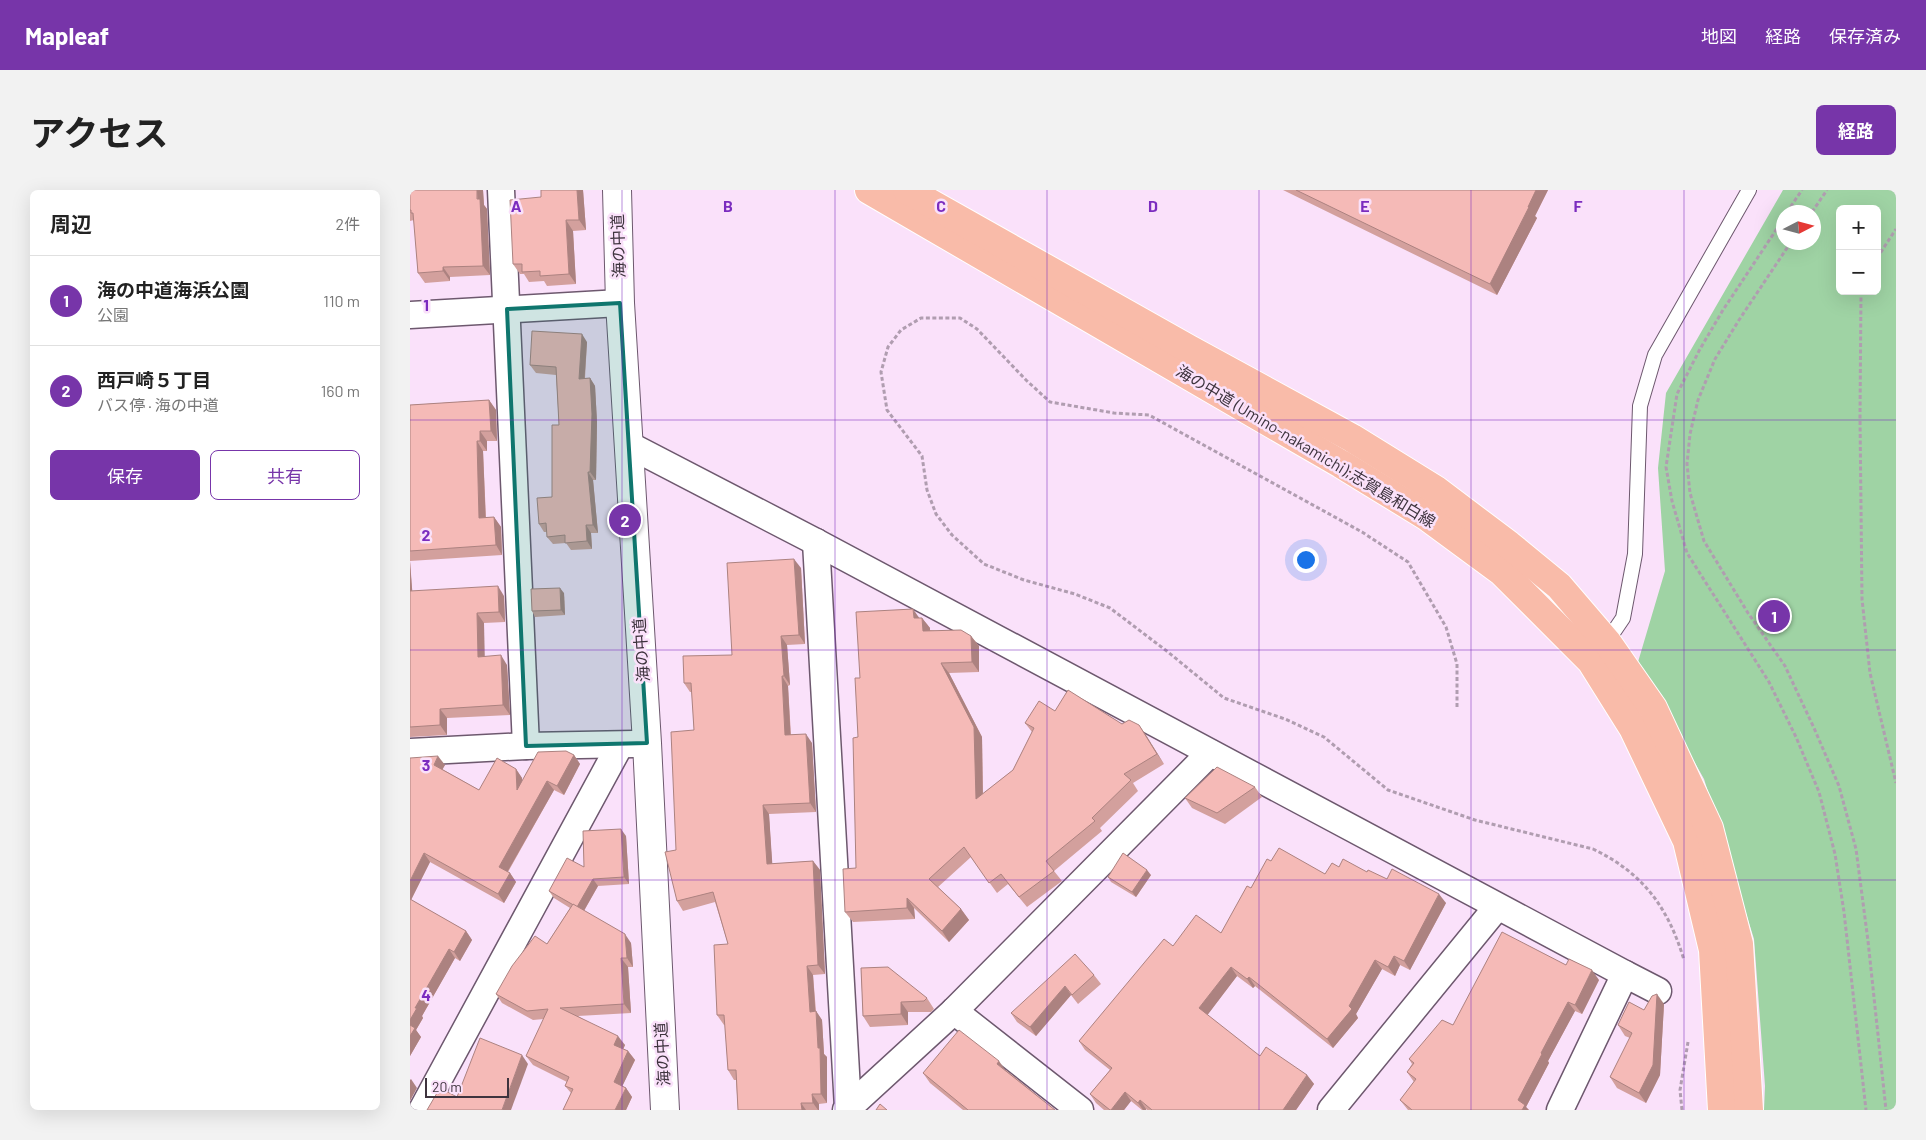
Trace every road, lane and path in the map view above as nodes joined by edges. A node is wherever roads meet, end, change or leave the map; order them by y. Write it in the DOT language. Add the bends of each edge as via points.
graph roads {
  1 [pos="501,190"];
  2 [pos="617,190"];
  3 [pos="869,190"];
  4 [pos="907,190"];
  5 [pos="1749,190"];
  6 [pos="1802,190"];
  7 [pos="1827,190"];
  8 [pos="1792,205"];
  9 [pos="1817,205"];
  10 [pos="1896,229"];
  11 [pos="1776,230"];
  12 [pos="1786,250"];
  13 [pos="1881,252"];
  14 [pos="1861,295"];
  15 [pos="620,303"];
  16 [pos="507,309"];
  17 [pos="410,315"];
  18 [pos="628,445"];
  19 [pos="816,542"];
  20 [pos="1599,652"];
  21 [pos="1457,707"];
  22 [pos="634,744"];
  23 [pos="526,746"];
  24 [pos="410,752"];
  25 [pos="1210,753"];
  26 [pos="1896,783"];
  27 [pos="1497,907"];
  28 [pos="1684,961"];
  29 [pos="1624,974"];
  30 [pos="1658,991"];
  31 [pos="954,1011"];
  32 [pos="1689,1037"];
  33 [pos="847,1109"];
  34 [pos="422,1110"];
  35 [pos="665,1110"];
  36 [pos="1080,1110"];
  37 [pos="1331,1110"];
  38 [pos="1560,1110"];
  39 [pos="1682,1110"];
  40 [pos="1722,1110"];
  41 [pos="1749,1110"];
  42 [pos="1866,1110"];
  43 [pos="1886,1110"];
  1 -- 16 [label="street"];
  2 -- 15 [label="street, 海の中道"];
  3 -- 20 [label="main road, 海の中道 (Umino-nakamichi);志賀島和白線" via="1426,516 1502,572"];
  4 -- 20 [label="main road, 海の中道 (Umino-nakamichi);志賀島和白線" via="1352,438 1436,490 1559,586"];
  5 -- 20 [label="lane" via="1655,355 1640,406 1635,554 1624,618"];
  6 -- 8 [label="path"];
  7 -- 9 [label="path"];
  10 -- 13 [label="path"];
  11 -- 42 [label="path" via="1723,310 1677,394 1666,467 1687,553 1769,682 1819,792 1836,854"];
  12 -- 43 [label="path" via="1715,359 1698,400 1687,464 1690,493 1704,541 1785,666 1838,786 1856,849"];
  14 -- 26 [label="path" via="1862,599 1870,673"];
  15 -- 16 [label="street"];
  15 -- 18 [label="street, 海の中道"];
  16 -- 17 [label="street"];
  16 -- 23 [label="street"];
  18 -- 19 [label="street"];
  18 -- 22 [label="street, 海の中道"];
  19 -- 25 [label="street"];
  19 -- 33 [label="street"];
  20 -- 40 [label="main road, 海の中道 (Umino-nakamichi);志賀島和白線" via="1687,841 1712,950"];
  20 -- 41 [label="main road, 海の中道 (Umino-nakamichi);志賀島和白線" via="1653,708 1709,828 1740,944"];
  21 -- 28 [label="path" via="1457,664 1446,627 1408,562 1362,532 1149,415 1114,413 1050,402 977,328 960,318 921,318 901,330 888,347 881,372 887,410 922,456 927,490 936,514 952,535 984,564 1110,608 1224,698 1278,716 1324,737 1388,790 1475,820 1593,849 1610,857 1638,878 1666,913"];
  22 -- 23 [label="street"];
  22 -- 34 [label="street"];
  22 -- 35 [label="street, 海の中道"];
  23 -- 24 [label="street"];
  25 -- 27 [label="street"];
  25 -- 31 [label="street"];
  27 -- 29 [label="street"];
  27 -- 37 [label="street"];
  29 -- 30 [label="street"];
  29 -- 38 [label="street"];
  31 -- 33 [label="street"];
  31 -- 36 [label="street"];
  32 -- 39 [label="path" via="1680,1090"];
}
